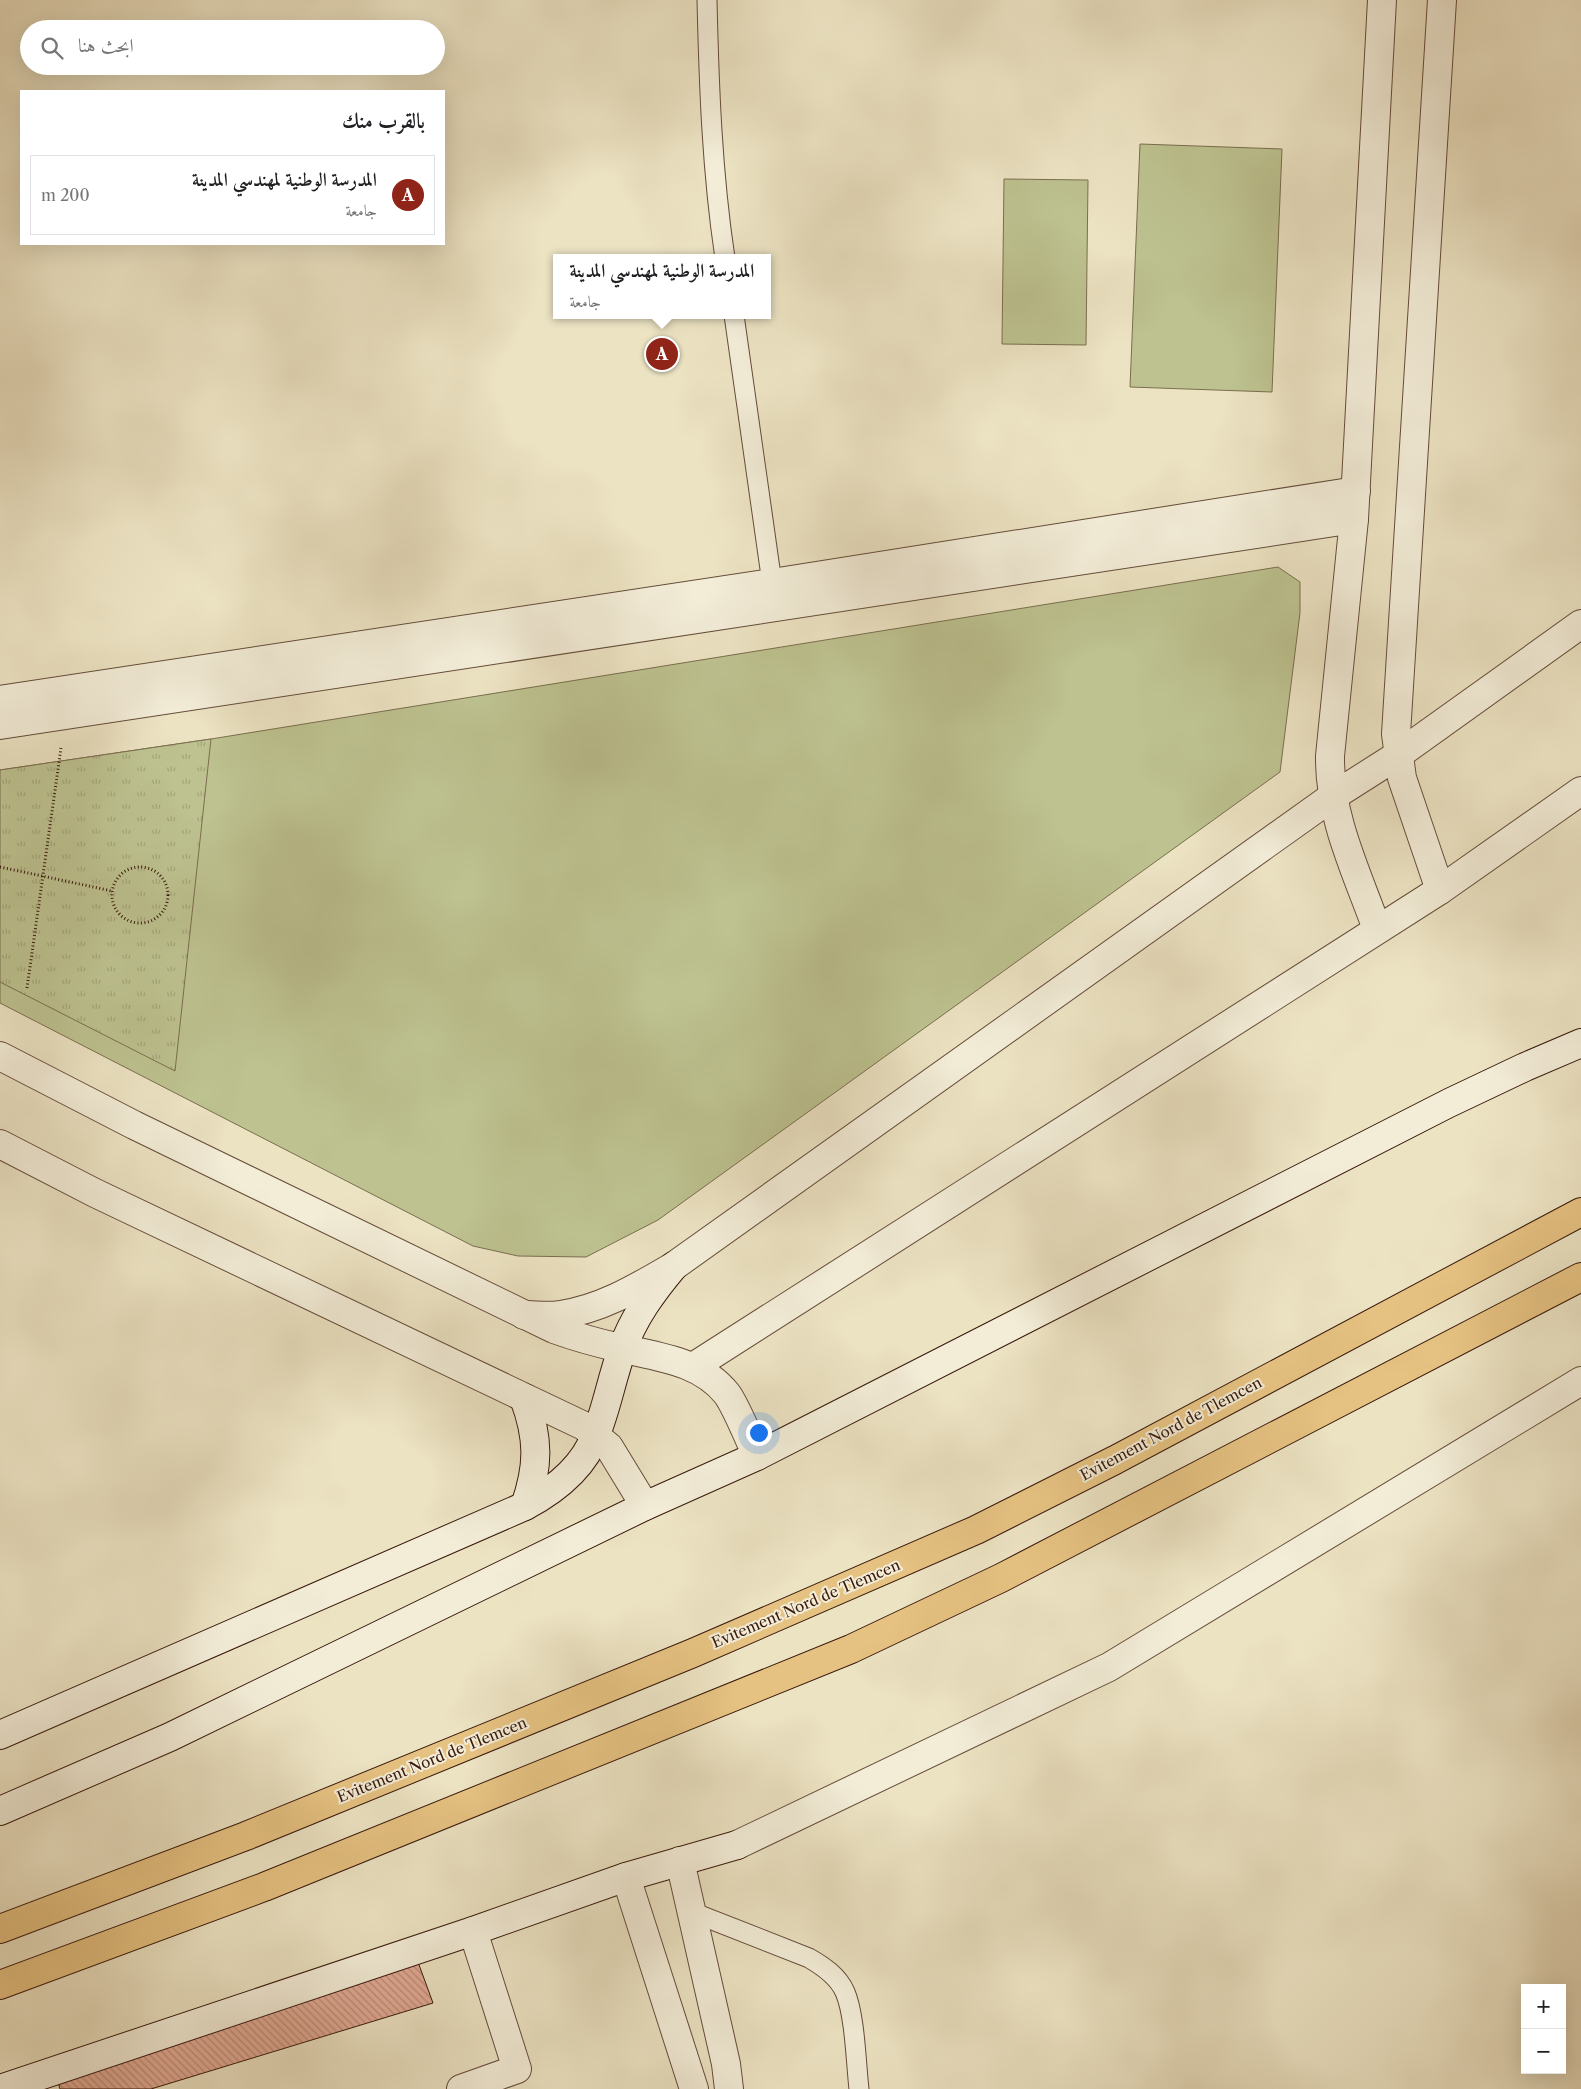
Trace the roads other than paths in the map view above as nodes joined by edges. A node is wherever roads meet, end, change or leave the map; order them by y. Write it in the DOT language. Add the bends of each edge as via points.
graph roads {
  1 [pos="707,0"];
  2 [pos="1382,0"];
  3 [pos="1442,0"];
  4 [pos="724,254"];
  5 [pos="735,319"];
  6 [pos="1356,491"];
  7 [pos="1354,520"];
  8 [pos="772,584"];
  9 [pos="1581,624"];
  10 [pos="0,700"];
  11 [pos="0,725"];
  12 [pos="1398,755"];
  13 [pos="1581,791"];
  14 [pos="1332,797"];
  15 [pos="1440,890"];
  16 [pos="1377,929"];
  17 [pos="1581,1043"];
  18 [pos="0,1056"];
  19 [pos="0,1144"];
  20 [pos="1581,1212"];
  21 [pos="674,1266"];
  22 [pos="1581,1277"];
  23 [pos="524,1315"];
  24 [pos="622,1348"];
  25 [pos="692,1367"];
  26 [pos="1581,1381"];
  27 [pos="524,1398"];
  28 [pos="596,1435"];
  29 [pos="757,1456"];
  30 [pos="525,1506"];
  31 [pos="645,1506"];
  32 [pos="0,1735"];
  33 [pos="0,1811"];
  34 [pos="680,1862"];
  35 [pos="626,1877"];
  36 [pos="692,1912"];
  37 [pos="0,1929"];
  38 [pos="473,1931"];
  39 [pos="0,1985"];
  40 [pos="518,2079"];
  41 [pos="15,2087"];
  42 [pos="461,2089"];
  43 [pos="694,2089"];
  44 [pos="729,2089"];
  45 [pos="859,2089"];
  1 -- 4 [label="lane" via="709,108"];
  2 -- 6 [label="street"];
  3 -- 12 [label="street" via="1397,711"];
  5 -- 8 [label="lane"];
  6 -- 7 [label="street"];
  6 -- 8 [label="street"];
  7 -- 11 [label="street"];
  7 -- 14 [label="street" via="1330,756"];
  8 -- 10 [label="street"];
  9 -- 12 [label="street"];
  12 -- 14 [label="street"];
  12 -- 15 [label="street" via="1402,778"];
  13 -- 15 [label="street"];
  14 -- 16 [label="street" via="1337,820"];
  14 -- 21 [label="street"];
  15 -- 16 [label="street"];
  16 -- 25 [label="street"];
  17 -- 29 [label="street" via="1449,1103"];
  18 -- 23 [label="street"];
  19 -- 27 [label="street"];
  20 -- 37 [label="highway, Evitement Nord de Tlemcen" via="976,1530 702,1649 246,1836"];
  21 -- 23 [label="street" via="633,1290 584,1310 558,1315"];
  21 -- 24 [label="street" via="653,1291"];
  22 -- 39 [label="highway" via="1001,1578 851,1649 264,1888"];
  23 -- 24 [label="street" via="585,1340"];
  24 -- 25 [label="street"];
  24 -- 28 [label="street"];
  25 -- 29 [label="street" via="727,1395"];
  26 -- 34 [label="street" via="1108,1667 737,1845"];
  27 -- 28 [label="street" via="584,1426"];
  27 -- 30 [label="street" via="532,1419 536,1449 533,1486"];
  28 -- 30 [label="street" via="564,1479 543,1497"];
  28 -- 31 [label="street" via="620,1462"];
  29 -- 31 [label="street"];
  30 -- 32 [label="street"];
  31 -- 33 [label="street" via="170,1737"];
  34 -- 35 [label="street"];
  34 -- 36 [label="street"];
  35 -- 38 [label="street"];
  35 -- 43 [label="street"];
  36 -- 44 [label="street"];
  36 -- 45 [label="lane" via="809,1958 835,1977 845,1992 850,2009"];
  38 -- 40 [label="street"];
  38 -- 41 [label="street"];
  40 -- 42 [label="street"];
}
